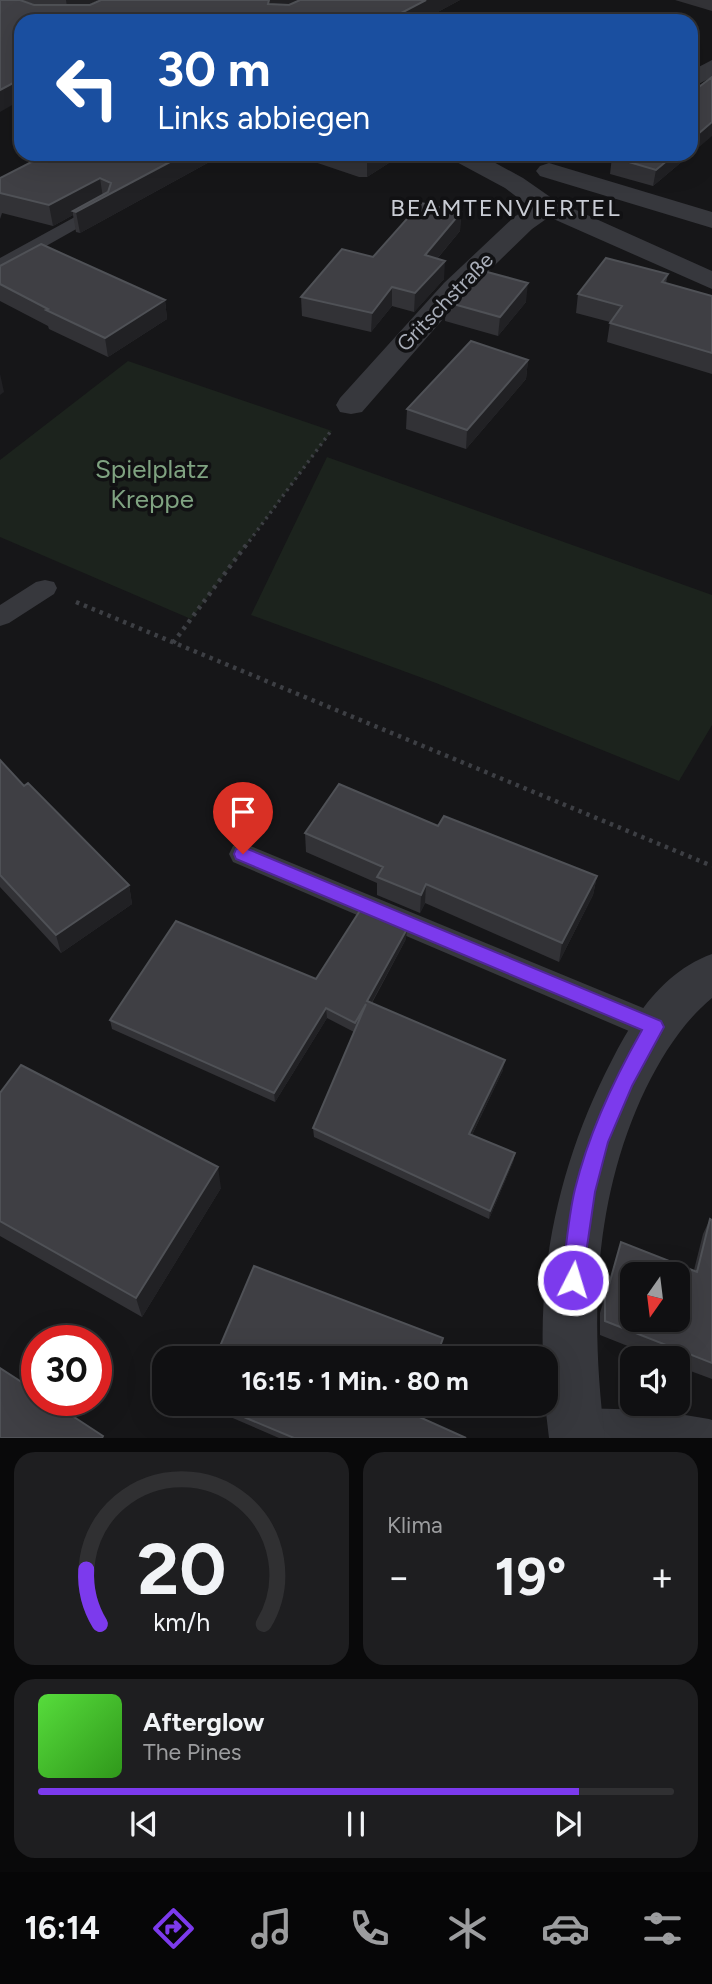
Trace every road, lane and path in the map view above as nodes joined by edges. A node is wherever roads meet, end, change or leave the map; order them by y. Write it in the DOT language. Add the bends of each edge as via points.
graph roads {
  1 [pos="473,161"];
  2 [pos="565,161"];
  3 [pos="549,171"];
  4 [pos="514,183"];
  5 [pos="104,206"];
  6 [pos="547,207"];
  7 [pos="712,220"];
  8 [pos="0,266"];
  9 [pos="712,281"];
  10 [pos="351,405"];
  11 [pos="45,588"];
  12 [pos="0,617"];
  13 [pos="173,643"];
  14 [pos="243,854"];
  15 [pos="712,866"];
  16 [pos="712,972"];
  17 [pos="654,1027"];
  18 [pos="576,1432"];
  19 [pos="709,1438"];
  1 -- 4 [label="street"];
  2 -- 3 [label="street"];
  3 -- 4 [label="street"];
  3 -- 7 [label="street"];
  4 -- 6 [label="street"];
  5 -- 8 [label="lane"];
  6 -- 9 [label="street"];
  6 -- 10 [label="street, Gritschstraße" via="523,223 454,289"];
  10 -- 13 [label="path"];
  11 -- 12 [label="lane"];
  11 -- 13 [label="path"];
  13 -- 15 [label="path"];
  14 -- 17 [label="lane"];
  16 -- 17 [label="street"];
  17 -- 18 [label="street" via="598,1142 584,1192 569,1335"];
  18 -- 19 [label="lane" via="655,1429"];
}
